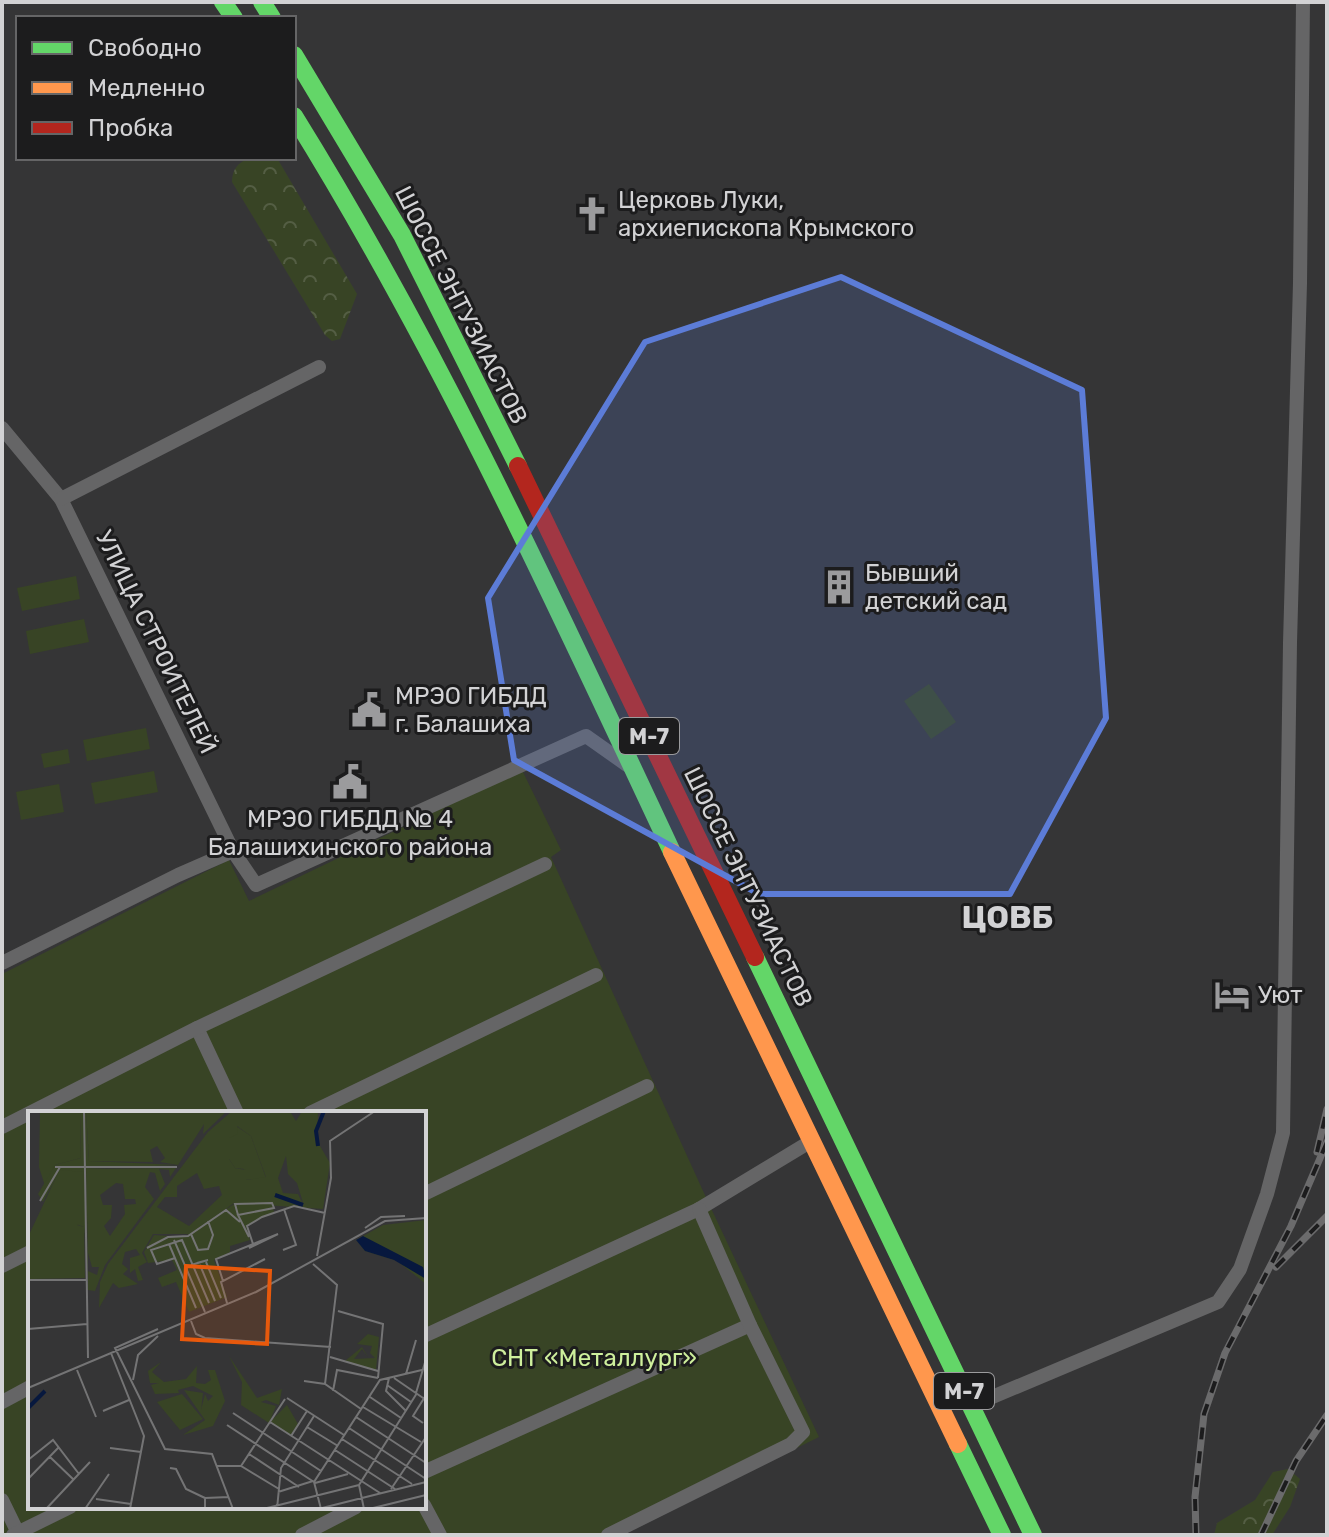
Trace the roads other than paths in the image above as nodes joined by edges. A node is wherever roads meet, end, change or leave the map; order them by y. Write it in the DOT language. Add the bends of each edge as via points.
graph roads {
  1 [pos="1303,2"];
  2 [pos="296,58"];
  3 [pos="296,119"];
  4 [pos="319,367"];
  5 [pos="2,428"];
  6 [pos="61,499"];
  7 [pos="633,770"];
  8 [pos="233,851"];
  9 [pos="545,864"];
  10 [pos="2,963"];
  11 [pos="596,975"];
  12 [pos="197,1028"];
  13 [pos="647,1086"];
  14 [pos="34,1111"];
  15 [pos="236,1111"];
  16 [pos="314,1111"];
  17 [pos="28,1114"];
  18 [pos="2,1127"];
  19 [pos="813,1140"];
  20 [pos="426,1193"];
  21 [pos="699,1209"];
  22 [pos="28,1253"];
  23 [pos="2,1266"];
  24 [pos="750,1325"];
  25 [pos="426,1335"];
  26 [pos="28,1388"];
  27 [pos="2,1402"];
  28 [pos="971,1406"];
  29 [pos="426,1471"];
  30 [pos="2,1500"];
  31 [pos="66,1509"];
  32 [pos="352,1509"];
  33 [pos="426,1509"];
  34 [pos="628,1531"];
  35 [pos="17,1534"];
  36 [pos="302,1535"];
  37 [pos="440,1535"];
  38 [pos="608,1535"];
  39 [pos="1002,1535"];
  40 [pos="1033,1535"];
  1 -- 28 [label="street" via="1283,1133 1240,1269 1218,1302"];
  2 -- 28 [label="highway, ШОССЕ ЭНТУЗИАСТОВ / М-7" via="402,235"];
  3 -- 7 [label="highway, ШОССЕ ЭНТУЗИАСТОВ / М-7" via="430,352 521,530"];
  4 -- 6 [label="street"];
  5 -- 6 [label="street, УЛИЦА СТРОИТЕЛЕЙ"];
  6 -- 8 [label="street, УЛИЦА СТРОИТЕЛЕЙ"];
  7 -- 8 [label="street, УЛИЦА СТРОИТЕЛЕЙ" via="586,736 256,885"];
  7 -- 19 [label="highway, ШОССЕ ЭНТУЗИАСТОВ / М-7"];
  8 -- 10 [label="street"];
  9 -- 12 [label="street"];
  11 -- 16 [label="street"];
  12 -- 14 [label="street"];
  12 -- 15 [label="street"];
  13 -- 20 [label="street"];
  17 -- 18 [label="street"];
  19 -- 21 [label="street"];
  19 -- 39 [label="highway, ШОССЕ ЭНТУЗИАСТОВ / М-7"];
  21 -- 24 [label="street"];
  21 -- 25 [label="street"];
  22 -- 23 [label="street"];
  24 -- 29 [label="street"];
  24 -- 34 [label="street" via="803,1432 721,1485"];
  26 -- 27 [label="street"];
  28 -- 40 [label="highway, ШОССЕ ЭНТУЗИАСТОВ / М-7"];
  30 -- 35 [label="street"];
  31 -- 35 [label="street"];
  32 -- 36 [label="street"];
  33 -- 37 [label="street"];
  34 -- 38 [label="street"];
}
